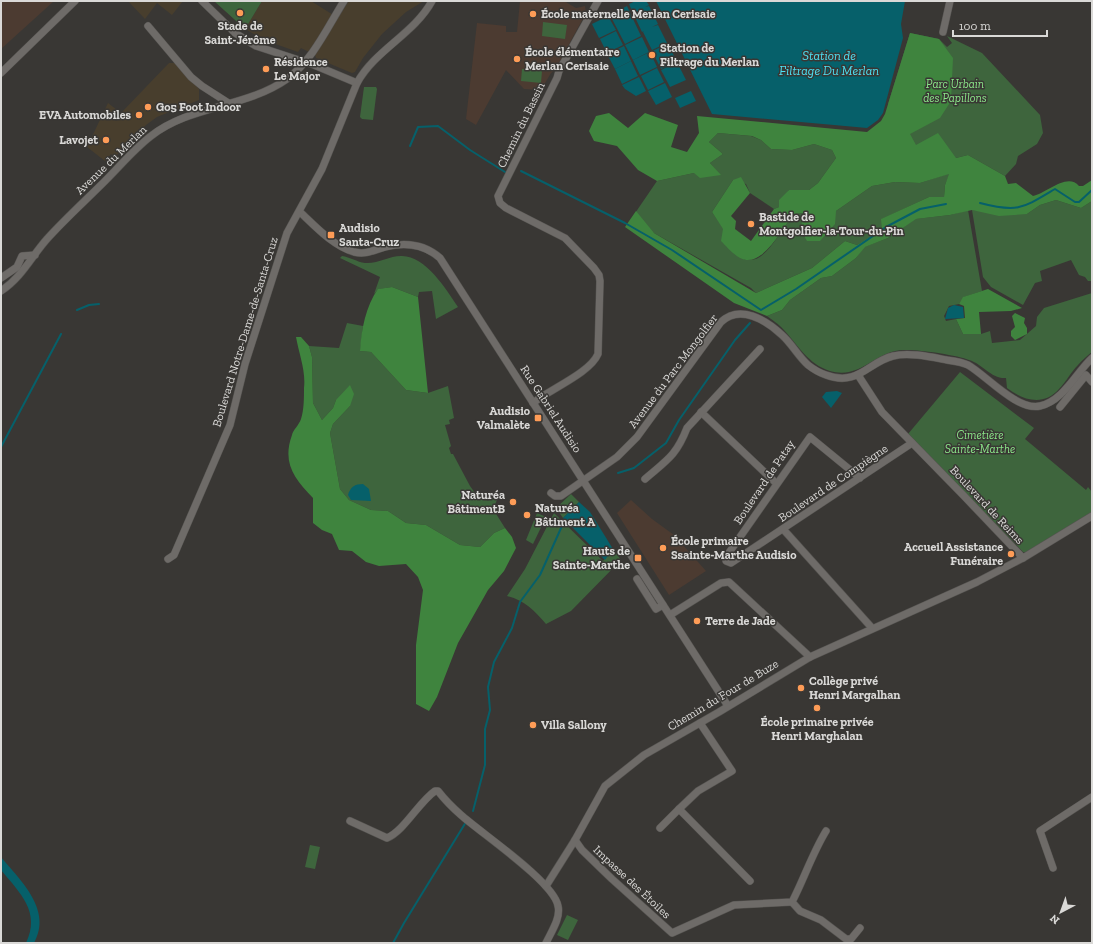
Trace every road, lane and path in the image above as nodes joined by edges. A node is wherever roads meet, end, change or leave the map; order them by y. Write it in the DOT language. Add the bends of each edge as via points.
graph roads {
  1 [pos="75,1"];
  2 [pos="202,1"];
  3 [pos="344,1"];
  4 [pos="432,1"];
  5 [pos="598,1"];
  6 [pos="950,1"];
  7 [pos="148,26"];
  8 [pos="943,32"];
  9 [pos="306,62"];
  10 [pos="1,74"];
  11 [pos="357,83"];
  12 [pos="230,104"];
  13 [pos="300,212"];
  14 [pos="34,255"];
  15 [pos="1,278"];
  16 [pos="1,291"];
  17 [pos="760,349"];
  18 [pos="1092,358"];
  19 [pos="858,375"];
  20 [pos="1092,382"];
  21 [pos="534,403"];
  22 [pos="1060,407"];
  23 [pos="701,412"];
  24 [pos="912,443"];
  25 [pos="860,478"];
  26 [pos="645,479"];
  27 [pos="584,480"];
  28 [pos="776,483"];
  29 [pos="551,493"];
  30 [pos="1092,516"];
  31 [pos="783,529"];
  32 [pos="1023,558"];
  33 [pos="168,559"];
  34 [pos="726,562"];
  35 [pos="637,579"];
  36 [pos="663,605"];
  37 [pos="670,615"];
  38 [pos="872,628"];
  39 [pos="810,657"];
  40 [pos="728,706"];
  41 [pos="700,723"];
  42 [pos="1092,797"];
  43 [pos="680,809"];
  44 [pos="350,821"];
  45 [pos="660,828"];
  46 [pos="826,832"];
  47 [pos="575,840"];
  48 [pos="1053,868"];
  49 [pos="750,881"];
  50 [pos="546,886"];
  51 [pos="792,902"];
  52 [pos="860,928"];
  53 [pos="546,943"];
  1 -- 10 [label="street"];
  2 -- 9 [label="street" via="242,38 267,50"];
  3 -- 9 [label="street, Avenue du Merlan"];
  4 -- 11 [label="street, Boulevard Notre-Dame-de-Santa-Cruz" via="421,18 381,53"];
  5 -- 21 [label="street, Chemin du Bassin" via="558,71 557,78 498,196 500,203 506,208 566,238 594,268 600,281 596,359 584,370"];
  6 -- 8 [label="street"];
  7 -- 12 [label="street" via="191,77"];
  9 -- 11 [label="street"];
  9 -- 12 [label="street, Avenue du Merlan" via="279,84"];
  11 -- 13 [label="street, Boulevard Notre-Dame-de-Santa-Cruz" via="322,169"];
  12 -- 14 [label="street, Avenue du Merlan" via="170,124 150,136 52,233"];
  13 -- 21 [label="street, Rue Gabriel Audisio" via="333,240 355,252 370,252 406,244 422,246 434,253 445,264"];
  13 -- 33 [label="street, Boulevard Notre-Dame-de-Santa-Cruz" via="287,233 245,364 230,425 174,555"];
  14 -- 15 [label="street" via="22,256 17,267"];
  14 -- 16 [label="street, Avenue du Merlan" via="23,272"];
  17 -- 23 [label="street"];
  18 -- 19 [label="street, Avenue du Parc Mongolfier" via="1056,398 1039,406 1028,406 1017,401 961,362 909,355 892,356"];
  19 -- 24 [label="street, Boulevard de Reims" via="882,412"];
  19 -- 27 [label="street, Avenue du Parc Mongolfier" via="842,378 825,375 807,364 783,336 757,317 739,313 726,317 637,437 617,457"];
  20 -- 22 [label="street" via="1086,375"];
  21 -- 27 [label="street, Rue Gabriel Audisio"];
  23 -- 26 [label="street" via="687,428 678,450"];
  23 -- 28 [label="street"];
  24 -- 25 [label="street, Boulevard de Compiègne"];
  24 -- 32 [label="street, Boulevard de Reims"];
  25 -- 28 [label="street, Boulevard de Patay" via="810,437"];
  25 -- 31 [label="street, Boulevard de Compiègne"];
  27 -- 29 [label="street, Avenue du Parc Mongolfier" via="561,496"];
  27 -- 36 [label="street, Rue Gabriel Audisio"];
  28 -- 34 [label="street, Boulevard de Patay" via="726,556"];
  30 -- 32 [label="street, Chemin du Four de Buze"];
  31 -- 34 [label="street, Boulevard de Compiègne" via="731,563"];
  31 -- 38 [label="street"];
  32 -- 38 [label="street, Chemin du Four de Buze" via="977,582"];
  35 -- 36 [label="street" via="656,609"];
  36 -- 37 [label="street, Rue Gabriel Audisio"];
  37 -- 39 [label="street" via="721,583 732,583"];
  37 -- 40 [label="street, Rue Gabriel Audisio"];
  38 -- 39 [label="street, Chemin du Four de Buze"];
  39 -- 40 [label="street, Chemin du Four de Buze"];
  40 -- 41 [label="street, Chemin du Four de Buze"];
  41 -- 43 [label="street" via="732,772 698,791"];
  41 -- 47 [label="street, Chemin du Four de Buze" via="644,755 613,778 605,786"];
  42 -- 48 [label="street" via="1040,831"];
  43 -- 45 [label="street"];
  43 -- 49 [label="street"];
  44 -- 50 [label="street" via="387,838 430,794 438,791 462,816"];
  46 -- 51 [label="street"];
  47 -- 50 [label="street, Chemin du Four de Buze"];
  47 -- 51 [label="street, Impasse des Étoiles" via="612,879 672,933 734,905"];
  50 -- 53 [label="street" via="559,908"];
  51 -- 52 [label="street" via="800,911 821,920 846,939 851,939"];
}
